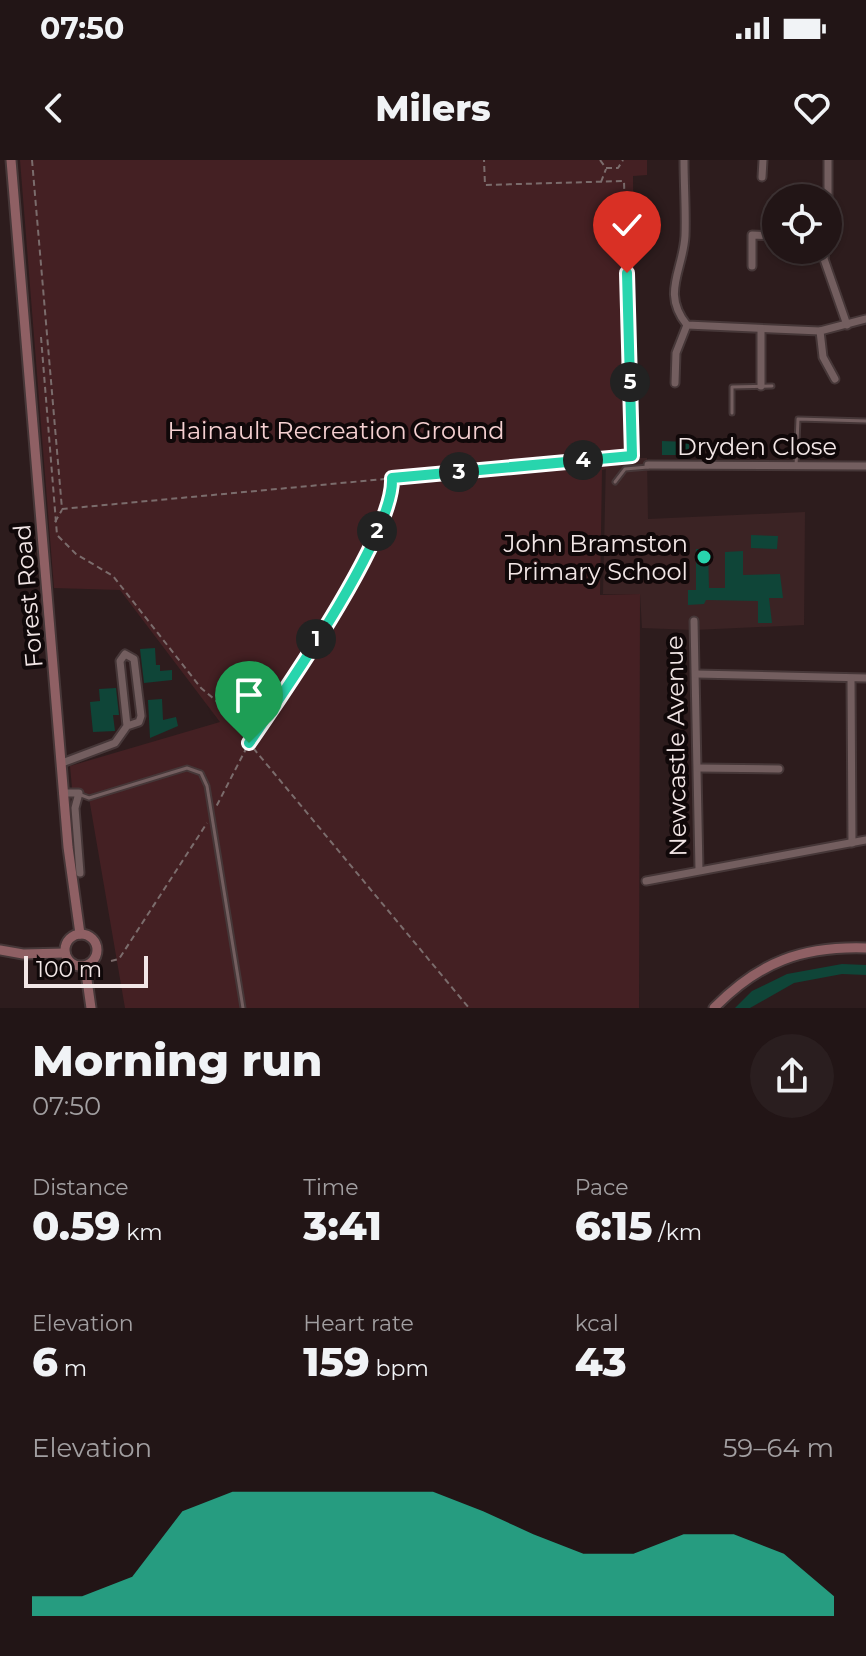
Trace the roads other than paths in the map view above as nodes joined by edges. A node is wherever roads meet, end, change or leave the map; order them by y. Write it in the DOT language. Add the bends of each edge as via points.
graph roads {
  1 [pos="11,160"];
  2 [pos="684,160"];
  3 [pos="763,160"];
  4 [pos="828,160"];
  5 [pos="762,177"];
  6 [pos="828,184"];
  7 [pos="762,235"];
  8 [pos="826,264"];
  9 [pos="752,266"];
  10 [pos="866,319"];
  11 [pos="687,325"];
  12 [pos="847,325"];
  13 [pos="761,329"];
  14 [pos="820,331"];
  15 [pos="835,379"];
  16 [pos="675,383"];
  17 [pos="761,386"];
  18 [pos="772,386"];
  19 [pos="732,413"];
  20 [pos="866,421"];
  21 [pos="648,465"];
  22 [pos="796,466"];
  23 [pos="866,466"];
  24 [pos="615,482"];
  25 [pos="694,621"];
  26 [pos="696,674"];
  27 [pos="866,678"];
  28 [pos="851,679"];
  29 [pos="127,726"];
  30 [pos="62,763"];
  31 [pos="698,768"];
  32 [pos="779,769"];
  33 [pos="63,793"];
  34 [pos="79,793"];
  35 [pos="866,840"];
  36 [pos="852,843"];
  37 [pos="699,870"];
  38 [pos="80,873"];
  39 [pos="646,881"];
  40 [pos="80,934"];
  41 [pos="866,948"];
  42 [pos="0,950"];
  43 [pos="65,953"];
  44 [pos="85,966"];
  45 [pos="91,1008"];
  46 [pos="243,1008"];
  47 [pos="714,1008"];
  1 -- 30 [label="street, Forest Road"];
  2 -- 11 [label="street" via="685,235 673,293 676,312"];
  3 -- 5 [label="street"];
  4 -- 6 [label="street"];
  7 -- 9 [label="street" via="752,235"];
  8 -- 12 [label="street"];
  10 -- 12 [label="street"];
  11 -- 13 [label="street"];
  11 -- 16 [label="street" via="676,353"];
  12 -- 14 [label="street"];
  13 -- 14 [label="street"];
  13 -- 17 [label="street"];
  14 -- 15 [label="street" via="823,357"];
  17 -- 18 [label="lane"];
  17 -- 19 [label="lane" via="732,387"];
  20 -- 22 [label="lane" via="798,419"];
  21 -- 22 [label="street, Dryden Close"];
  21 -- 24 [label="lane" via="625,469"];
  22 -- 23 [label="street, Dryden Close"];
  25 -- 26 [label="street, Newcastle Avenue"];
  26 -- 28 [label="street"];
  26 -- 31 [label="street, Newcastle Avenue"];
  27 -- 28 [label="street"];
  28 -- 36 [label="street"];
  29 -- 29 [label="street" via="120,661 125,654 134,659 141,716"];
  29 -- 30 [label="street" via="115,743"];
  30 -- 33 [label="street, Forest Road"];
  31 -- 32 [label="street"];
  31 -- 37 [label="street, Newcastle Avenue"];
  33 -- 34 [label="street"];
  33 -- 40 [label="street, Forest Road"];
  34 -- 38 [label="street" via="75,808"];
  34 -- 46 [label="lane" via="89,798 187,768 201,773"];
  35 -- 36 [label="street"];
  36 -- 37 [label="street"];
  37 -- 39 [label="street"];
  40 -- 43 [label="street" via="67,941"];
  40 -- 44 [label="street" via="91,937 97,947 96,958"];
  41 -- 47 [label="street" via="824,947 772,963"];
  42 -- 43 [label="street"];
  43 -- 44 [label="street" via="74,964"];
  44 -- 45 [label="street"];
}
